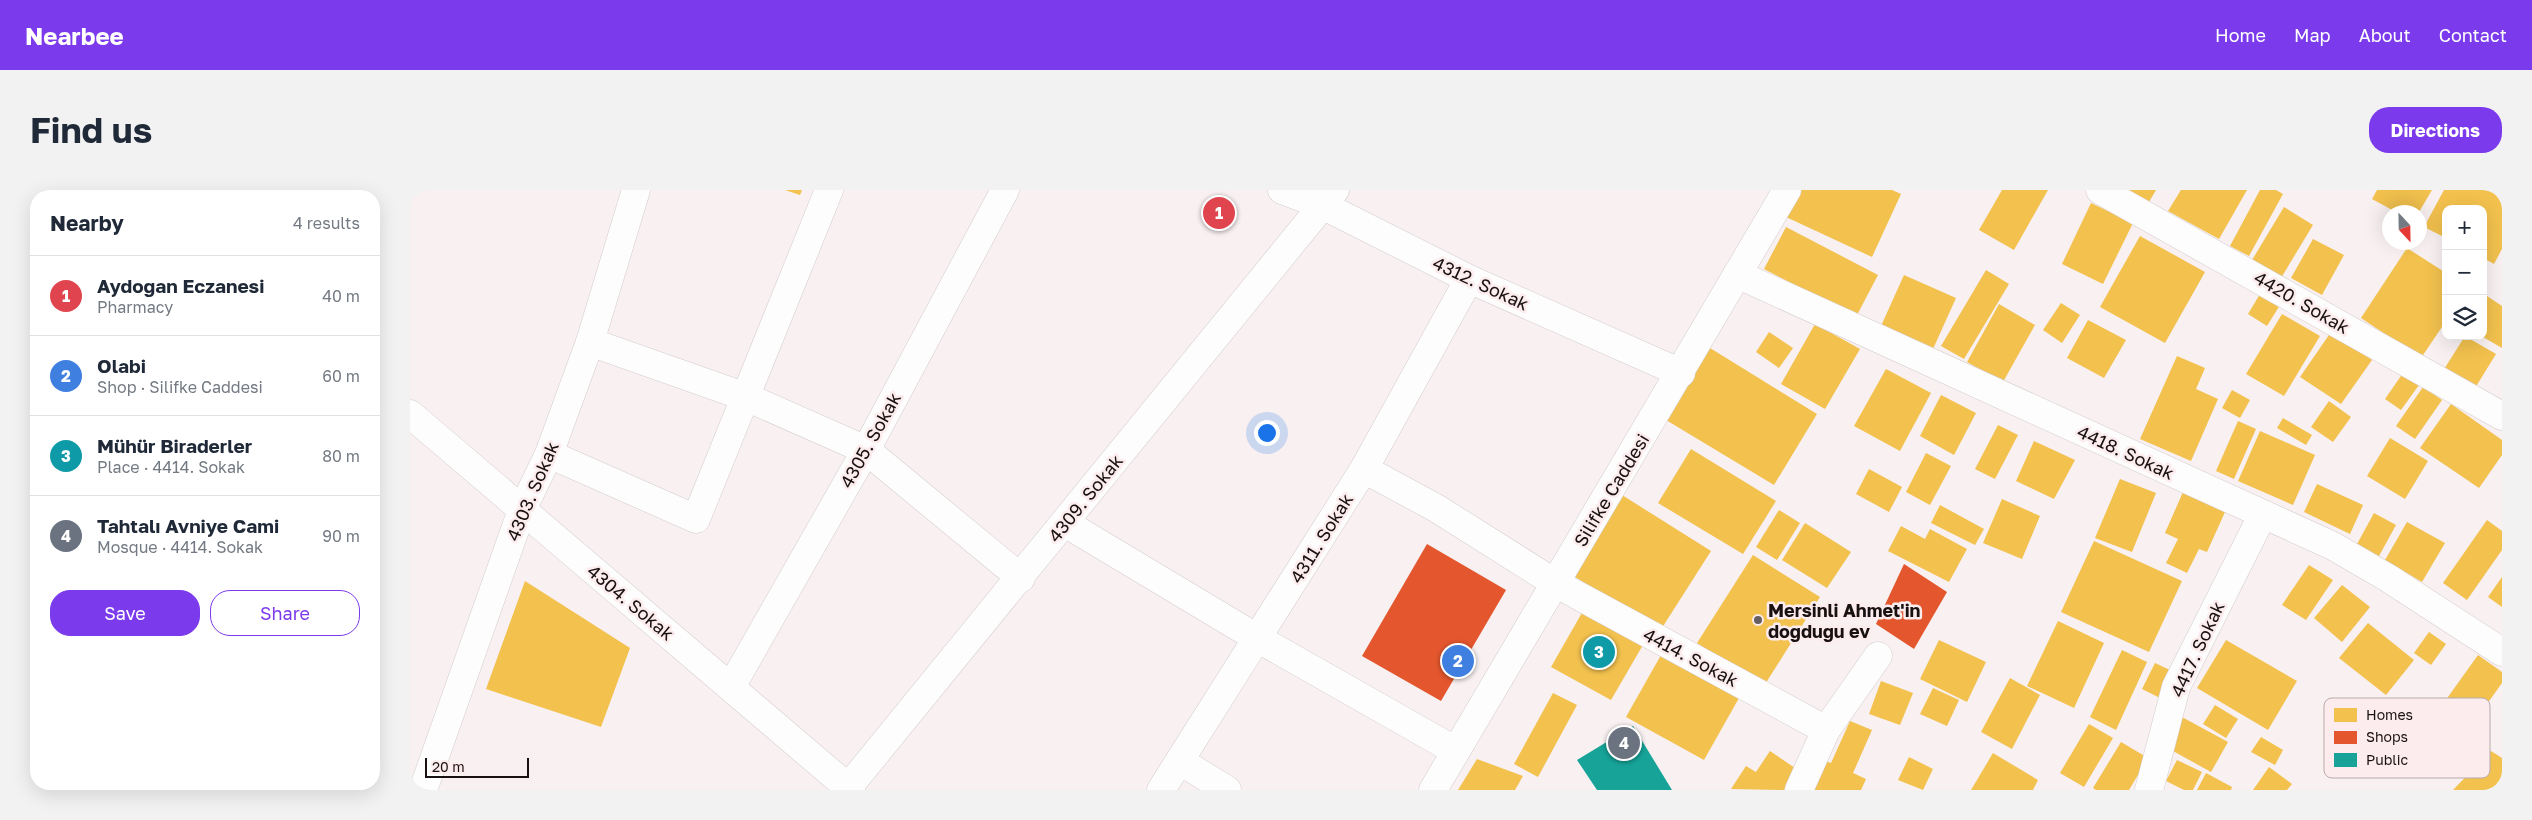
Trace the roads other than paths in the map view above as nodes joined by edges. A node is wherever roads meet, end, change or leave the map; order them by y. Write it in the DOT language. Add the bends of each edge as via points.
graph roads {
  1 [pos="636,190"];
  2 [pos="828,190"];
  3 [pos="1005,190"];
  4 [pos="1282,190"];
  5 [pos="2100,190"];
  6 [pos="1785,191"];
  7 [pos="1330,198"];
  8 [pos="1737,274"];
  9 [pos="1470,279"];
  10 [pos="590,342"];
  11 [pos="1681,373"];
  12 [pos="746,397"];
  13 [pos="410,414"];
  14 [pos="2502,416"];
  15 [pos="866,450"];
  16 [pos="549,454"];
  17 [pos="1364,469"];
  18 [pos="522,510"];
  19 [pos="2263,514"];
  20 [pos="1065,523"];
  21 [pos="1021,578"];
  22 [pos="1555,583"];
  23 [pos="1258,638"];
  24 [pos="2502,652"];
  25 [pos="1878,656"];
  26 [pos="730,687"];
  27 [pos="1826,730"];
  28 [pos="1456,751"];
  29 [pos="1180,761"];
  30 [pos="849,789"];
  31 [pos="423,790"];
  32 [pos="1161,790"];
  33 [pos="1227,790"];
  34 [pos="1433,790"];
  35 [pos="1799,790"];
  36 [pos="2149,790"];
  1 -- 10 [label="street, 4303. Sokak"];
  2 -- 12 [label="street"];
  3 -- 15 [label="street, 4305. Sokak"];
  4 -- 7 [label="street, 4312. Sokak"];
  5 -- 14 [label="street, 4420. Sokak"];
  6 -- 8 [label="street, Silifke Caddesi"];
  7 -- 9 [label="street, 4312. Sokak"];
  7 -- 20 [label="street, 4309. Sokak"];
  8 -- 11 [label="street, Silifke Caddesi"];
  8 -- 19 [label="street, 4418. Sokak"];
  9 -- 11 [label="street, 4312. Sokak"];
  9 -- 17 [label="street, 4311. Sokak"];
  10 -- 12 [label="street"];
  10 -- 16 [label="street, 4303. Sokak"];
  11 -- 22 [label="street, Silifke Caddesi"];
  12 -- 15 [label="street"];
  12 -- 16 [label="street" via="696,519"];
  13 -- 18 [label="street, 4304. Sokak"];
  15 -- 21 [label="street"];
  15 -- 26 [label="street, 4305. Sokak"];
  16 -- 18 [label="street, 4303. Sokak"];
  17 -- 22 [label="street, 4414. Sokak" via="1436,508"];
  17 -- 23 [label="street, 4311. Sokak"];
  18 -- 26 [label="street, 4304. Sokak"];
  18 -- 31 [label="street, 4303. Sokak"];
  19 -- 24 [label="street, 4418. Sokak" via="2333,546"];
  19 -- 36 [label="street, 4417. Sokak" via="2176,687"];
  20 -- 21 [label="street, 4309. Sokak"];
  20 -- 23 [label="street"];
  21 -- 30 [label="street, 4309. Sokak"];
  22 -- 27 [label="street, 4414. Sokak"];
  22 -- 28 [label="street, Silifke Caddesi"];
  23 -- 28 [label="street"];
  23 -- 29 [label="street, 4311. Sokak"];
  25 -- 27 [label="street"];
  26 -- 30 [label="street, 4304. Sokak"];
  27 -- 35 [label="street"];
  28 -- 34 [label="street, Silifke Caddesi"];
  29 -- 32 [label="street, 4311. Sokak"];
  29 -- 33 [label="street"];
}
